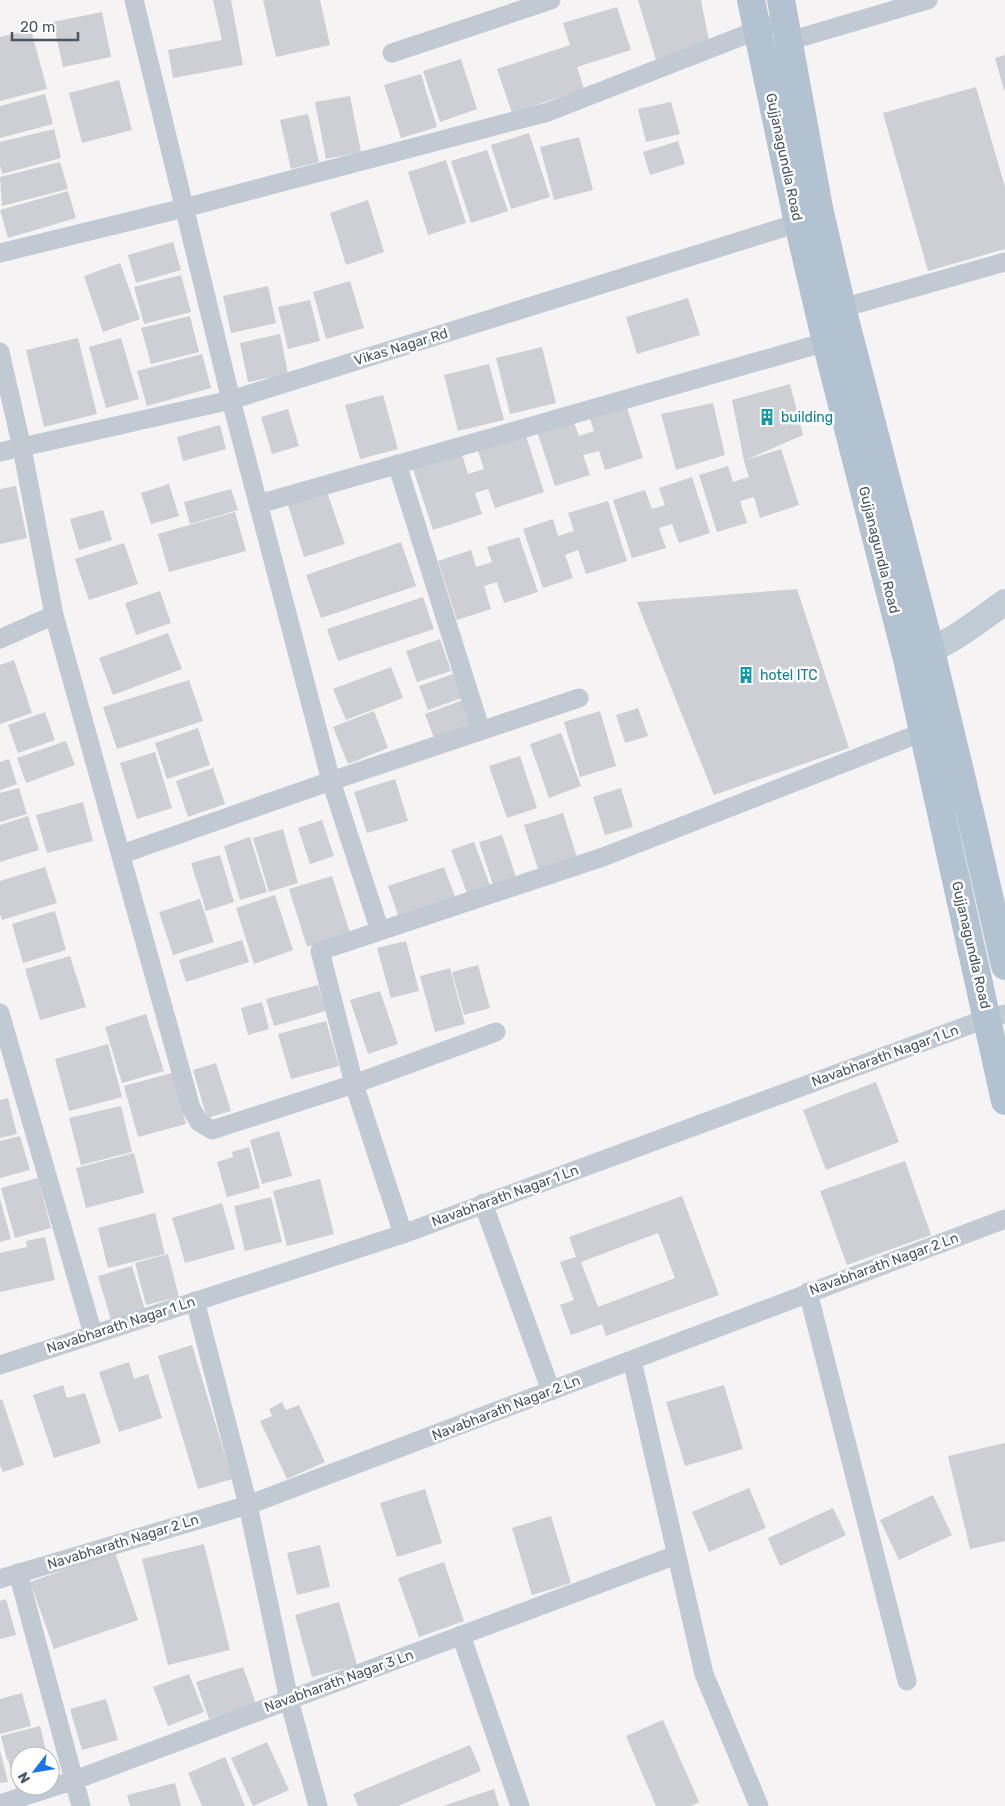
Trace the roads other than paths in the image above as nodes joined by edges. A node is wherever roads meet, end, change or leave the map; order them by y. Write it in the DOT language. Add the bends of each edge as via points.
graph roads {
  1 [pos="134,0"];
  2 [pos="551,0"];
  3 [pos="751,0"];
  4 [pos="928,0"];
  5 [pos="786,20"];
  6 [pos="758,30"];
  7 [pos="392,53"];
  8 [pos="184,208"];
  9 [pos="798,223"];
  10 [pos="0,253"];
  11 [pos="1005,262"];
  12 [pos="842,308"];
  13 [pos="826,342"];
  14 [pos="0,352"];
  15 [pos="231,400"];
  16 [pos="22,448"];
  17 [pos="0,452"];
  18 [pos="397,464"];
  19 [pos="259,504"];
  20 [pos="1005,602"];
  21 [pos="54,616"];
  22 [pos="0,639"];
  23 [pos="919,655"];
  24 [pos="579,698"];
  25 [pos="480,731"];
  26 [pos="923,732"];
  27 [pos="332,781"];
  28 [pos="122,854"];
  29 [pos="380,931"];
  30 [pos="1005,966"];
  31 [pos="0,1013"];
  32 [pos="996,1016"];
  33 [pos="496,1032"];
  34 [pos="354,1084"];
  35 [pos="1005,1101"];
  36 [pos="483,1203"];
  37 [pos="1005,1219"];
  38 [pos="403,1234"];
  39 [pos="808,1292"];
  40 [pos="195,1301"];
  41 [pos="93,1334"];
  42 [pos="632,1360"];
  43 [pos="0,1365"];
  44 [pos="551,1391"];
  45 [pos="248,1505"];
  46 [pos="676,1555"];
  47 [pos="18,1573"];
  48 [pos="0,1579"];
  49 [pos="461,1635"];
  50 [pos="907,1681"];
  51 [pos="289,1700"];
  52 [pos="75,1780"];
  53 [pos="0,1804"];
  54 [pos="81,1806"];
  55 [pos="318,1806"];
  56 [pos="520,1806"];
  57 [pos="759,1806"];
  1 -- 8 [label="street"];
  2 -- 7 [label="street"];
  3 -- 6 [label="main road, Gujjanagundla Road"];
  4 -- 5 [label="street"];
  5 -- 6 [label="street"];
  5 -- 12 [label="main road, Gujjanagundla Road" via="819,208"];
  6 -- 8 [label="street" via="548,112"];
  6 -- 9 [label="main road, Gujjanagundla Road"];
  8 -- 10 [label="street"];
  8 -- 15 [label="street"];
  9 -- 13 [label="main road, Gujjanagundla Road"];
  9 -- 15 [label="street, Vikas Nagar Rd"];
  11 -- 12 [label="street"];
  12 -- 23 [label="main road, Gujjanagundla Road"];
  13 -- 18 [label="street"];
  13 -- 23 [label="main road, Gujjanagundla Road"];
  14 -- 16 [label="street"];
  15 -- 16 [label="street, Vikas Nagar Rd"];
  15 -- 19 [label="street"];
  16 -- 17 [label="street, Vikas Nagar Rd"];
  16 -- 21 [label="street"];
  18 -- 19 [label="street"];
  18 -- 25 [label="street"];
  19 -- 27 [label="street"];
  20 -- 23 [label="street" via="946,643"];
  21 -- 22 [label="street"];
  21 -- 28 [label="street"];
  23 -- 26 [label="main road, Gujjanagundla Road"];
  23 -- 30 [label="main road, Gujjanagundla Road" via="969,808"];
  24 -- 25 [label="street"];
  25 -- 27 [label="street"];
  26 -- 29 [label="street" via="603,857"];
  26 -- 32 [label="main road, Gujjanagundla Road"];
  27 -- 28 [label="street"];
  27 -- 29 [label="street"];
  28 -- 34 [label="street" via="191,1108 199,1122 212,1130"];
  29 -- 34 [label="street" via="320,951"];
  31 -- 41 [label="street"];
  32 -- 35 [label="main road, Gujjanagundla Road"];
  32 -- 36 [label="street, Navabharath Nagar 1 Ln"];
  33 -- 34 [label="street"];
  34 -- 38 [label="street"];
  36 -- 38 [label="street, Navabharath Nagar 1 Ln"];
  36 -- 44 [label="street"];
  37 -- 39 [label="street, Navabharath Nagar 2 Ln"];
  38 -- 40 [label="street, Navabharath Nagar 1 Ln"];
  39 -- 42 [label="street, Navabharath Nagar 2 Ln"];
  39 -- 50 [label="street"];
  40 -- 41 [label="street, Navabharath Nagar 1 Ln"];
  40 -- 45 [label="street"];
  41 -- 43 [label="street, Navabharath Nagar 1 Ln"];
  42 -- 44 [label="street, Navabharath Nagar 2 Ln"];
  42 -- 46 [label="street"];
  44 -- 45 [label="street, Navabharath Nagar 2 Ln"];
  45 -- 47 [label="street, Navabharath Nagar 2 Ln"];
  45 -- 51 [label="street"];
  46 -- 49 [label="street, Navabharath Nagar 3 Ln"];
  46 -- 57 [label="street" via="704,1674"];
  47 -- 48 [label="street, Navabharath Nagar 2 Ln"];
  47 -- 52 [label="street"];
  49 -- 51 [label="street, Navabharath Nagar 3 Ln"];
  49 -- 56 [label="street"];
  51 -- 52 [label="street, Navabharath Nagar 3 Ln"];
  51 -- 55 [label="street"];
  52 -- 53 [label="street, Navabharath Nagar 3 Ln"];
  52 -- 54 [label="street"];
}
